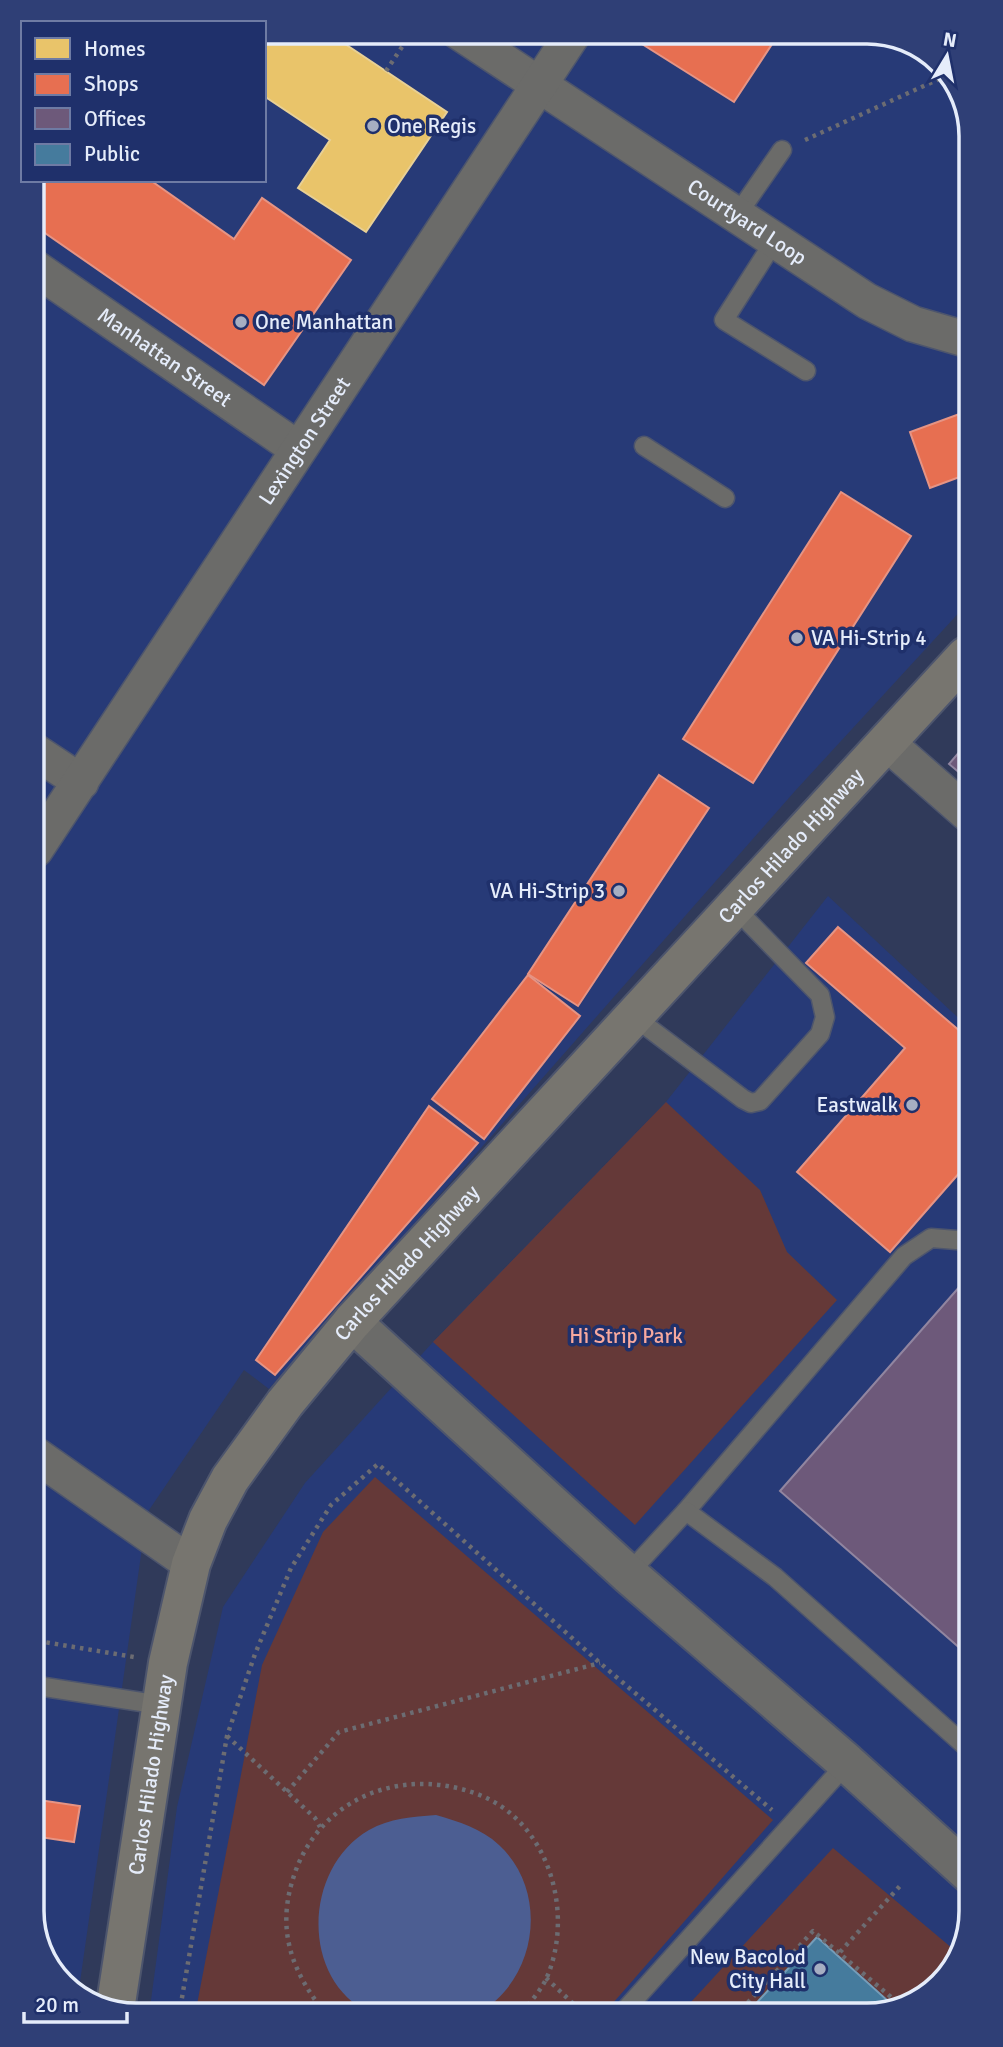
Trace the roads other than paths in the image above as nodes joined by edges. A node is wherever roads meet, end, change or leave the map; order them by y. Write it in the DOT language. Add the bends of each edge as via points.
graph roads {
  1 [pos="478,44"];
  2 [pos="566,44"];
  3 [pos="540,83"];
  4 [pos="782,150"];
  5 [pos="737,215"];
  6 [pos="775,240"];
  7 [pos="44,274"];
  8 [pos="959,337"];
  9 [pos="806,371"];
  10 [pos="644,446"];
  11 [pos="298,449"];
  12 [pos="725,498"];
  13 [pos="959,664"];
  14 [pos="886,742"];
  15 [pos="44,758"];
  16 [pos="81,782"];
  17 [pos="959,806"];
  18 [pos="44,837"];
  19 [pos="734,907"];
  20 [pos="633,1016"];
  21 [pos="959,1240"];
  22 [pos="352,1322"];
  23 [pos="44,1461"];
  24 [pos="686,1511"];
  25 [pos="191,1564"];
  26 [pos="628,1574"];
  27 [pos="44,1687"];
  28 [pos="161,1705"];
  29 [pos="959,1740"];
  30 [pos="847,1763"];
  31 [pos="959,1864"];
  32 [pos="116,2001"];
  33 [pos="631,2003"];
  1 -- 3 [label="street, Courtyard Loop"];
  2 -- 3 [label="street, Lexington Street"];
  3 -- 5 [label="street, Courtyard Loop"];
  3 -- 11 [label="street, Lexington Street"];
  4 -- 5 [label="lane"];
  5 -- 6 [label="street, Courtyard Loop"];
  6 -- 8 [label="street, Courtyard Loop" via="867,301 913,324"];
  6 -- 9 [label="lane" via="724,320"];
  7 -- 11 [label="street, Manhattan Street"];
  10 -- 12 [label="lane"];
  11 -- 16 [label="street, Lexington Street"];
  13 -- 14 [label="main road, Carlos Hilado Highway"];
  14 -- 17 [label="street"];
  14 -- 19 [label="main road, Carlos Hilado Highway"];
  15 -- 16 [label="street"];
  16 -- 18 [label="street, Lexington Street"];
  19 -- 20 [label="main road, Carlos Hilado Highway"];
  19 -- 20 [label="lane" via="820,995 825,1017 820,1034 760,1101 743,1099"];
  20 -- 22 [label="main road, Carlos Hilado Highway"];
  21 -- 24 [label="lane" via="931,1238 904,1256"];
  22 -- 25 [label="main road, Carlos Hilado Highway" via="230,1479"];
  22 -- 26 [label="street"];
  23 -- 25 [label="street"];
  24 -- 26 [label="lane"];
  24 -- 29 [label="lane" via="775,1577"];
  25 -- 28 [label="main road, Carlos Hilado Highway"];
  26 -- 30 [label="street"];
  27 -- 28 [label="lane"];
  28 -- 32 [label="main road, Carlos Hilado Highway"];
  30 -- 31 [label="street"];
  30 -- 33 [label="lane"];
}
